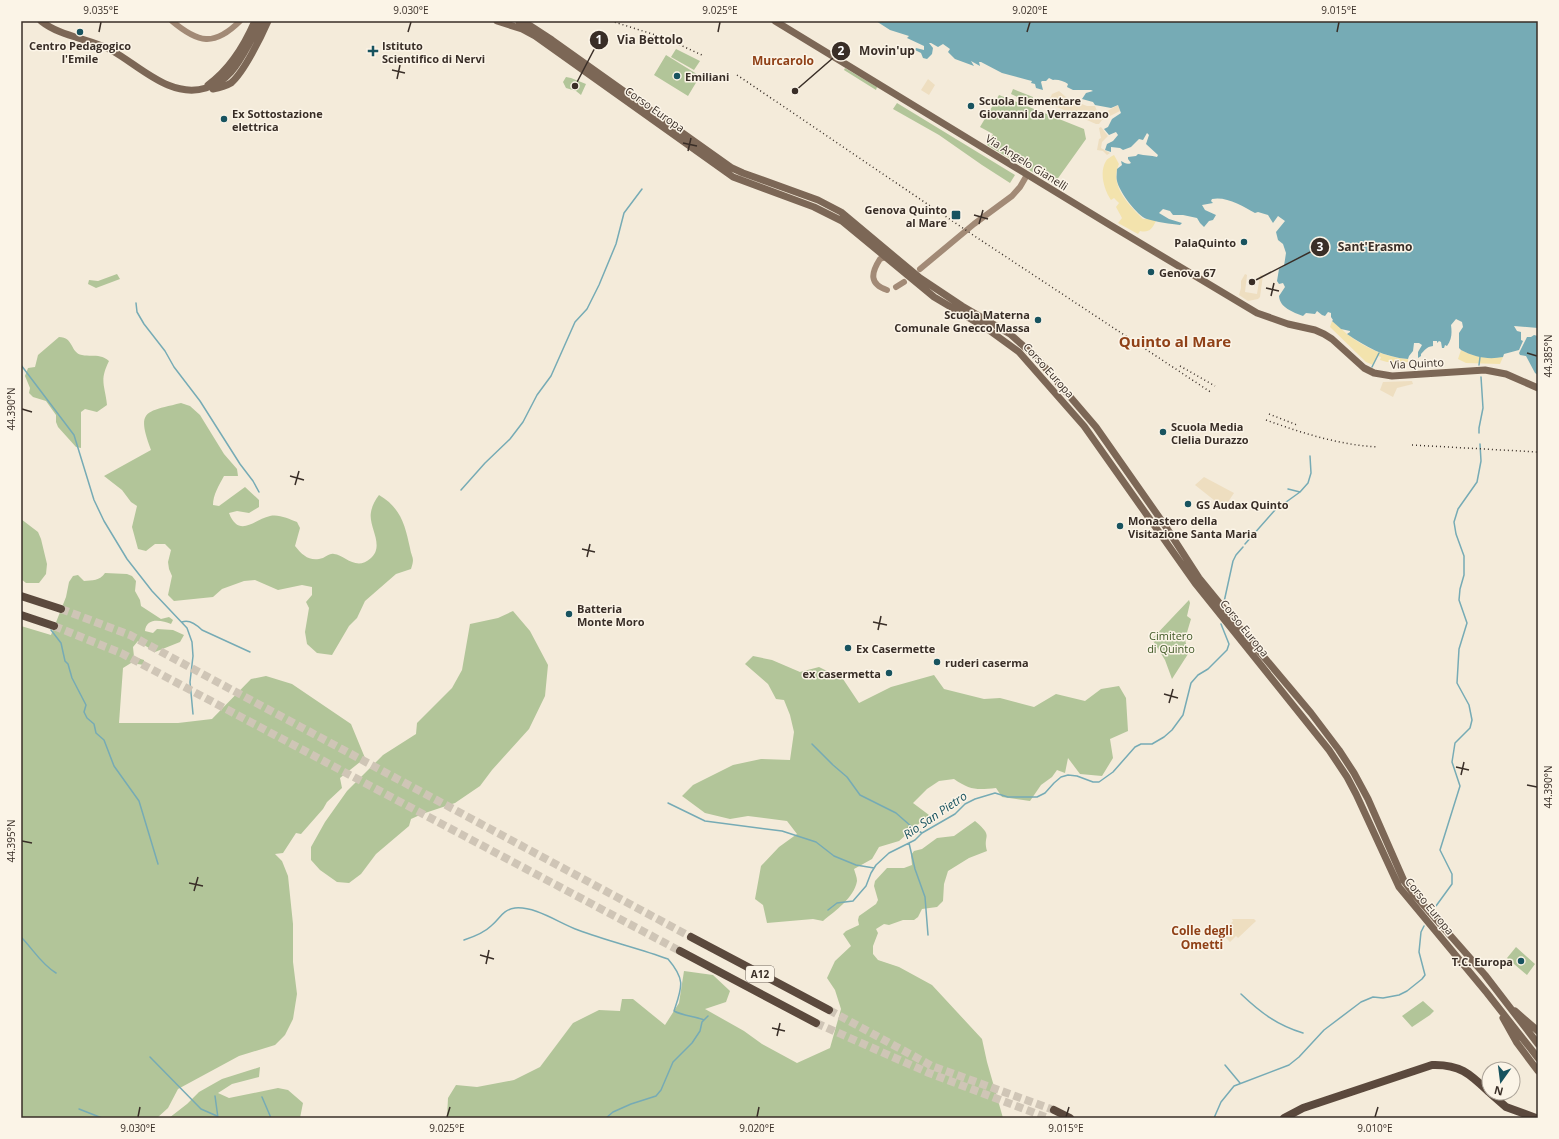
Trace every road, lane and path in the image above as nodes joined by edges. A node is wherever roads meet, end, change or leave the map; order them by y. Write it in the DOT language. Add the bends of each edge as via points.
graph roads {
  1 [pos="41,21"];
  2 [pos="172,21"];
  3 [pos="240,21"];
  4 [pos="255,21"];
  5 [pos="497,21"];
  6 [pos="519,21"];
  7 [pos="266,22"];
  8 [pos="778,22"];
  9 [pos="221,79"];
  10 [pos="201,90"];
  11 [pos="1027,175"];
  12 [pos="885,257"];
  13 [pos="898,258"];
  14 [pos="920,269"];
  15 [pos="905,270"];
  16 [pos="904,282"];
  17 [pos="896,287"];
  18 [pos="887,290"];
  19 [pos="1264,315"];
  20 [pos="1538,388"];
  21 [pos="21,596"];
  22 [pos="61,609"];
  23 [pos="25,616"];
  24 [pos="54,626"];
  25 [pos="1258,656"];
  26 [pos="1439,929"];
  27 [pos="692,937"];
  28 [pos="680,951"];
  29 [pos="1487,993"];
  30 [pos="1507,1004"];
  31 [pos="829,1010"];
  32 [pos="816,1023"];
  33 [pos="1538,1031"];
  34 [pos="1538,1044"];
  35 [pos="1538,1058"];
  36 [pos="1538,1071"];
  37 [pos="1481,1084"];
  38 [pos="1499,1101"];
  39 [pos="1054,1110"];
  40 [pos="1537,1117"];
  41 [pos="1070,1118"];
  42 [pos="1284,1118"];
  1 -- 10 [label="main road" via="62,34 111,51 166,85 189,91"];
  2 -- 3 [label="street" via="193,36 204,39 224,35"];
  4 -- 9 [label="main road"];
  5 -- 12 [label="main road, Corso Europa" via="535,36 733,177 825,212 842,221"];
  6 -- 13 [label="main road, Corso Europa" via="552,40 732,168 831,206"];
  7 -- 9 [label="main road" via="236,66"];
  7 -- 10 [label="main road" via="258,42 231,83 221,88"];
  8 -- 11 [label="main road, Via Angelo Gianelli"];
  9 -- 10 [label="main road" via="219,83"];
  11 -- 14 [label="street" via="1012,196"];
  11 -- 19 [label="main road, Via Angelo Gianelli"];
  12 -- 13 [label="street"];
  12 -- 15 [label="main road, Corso Europa"];
  12 -- 18 [label="street" via="880,259 873,274 874,282"];
  13 -- 15 [label="main road, Corso Europa"];
  15 -- 25 [label="main road, Corso Europa" via="934,297 1003,339 1028,361 1084,426 1195,583"];
  16 -- 17 [label="street"];
  19 -- 20 [label="main road, Via Quinto" via="1324,334 1364,368 1379,375 1494,371"];
  21 -- 22 [label="highway"];
  23 -- 24 [label="highway"];
  25 -- 26 [label="main road, Corso Europa" via="1347,777 1393,877 1409,900"];
  25 -- 26 [label="main road, Corso Europa" via="1311,713 1340,750 1368,799 1404,881"];
  26 -- 29 [label="main road, Corso Europa"];
  26 -- 30 [label="main road, Corso Europa" via="1482,971"];
  27 -- 31 [label="highway, A12"];
  28 -- 32 [label="highway, A12"];
  29 -- 35 [label="main road, Corso Europa"];
  29 -- 36 [label="main road" via="1517,1043"];
  30 -- 33 [label="main road"];
  30 -- 34 [label="main road, Corso Europa"];
  37 -- 42 [label="highway" via="1460,1068 1445,1064 1432,1065 1303,1108"];
  38 -- 40 [label="highway" via="1511,1109"];
  39 -- 41 [label="highway"];
}
